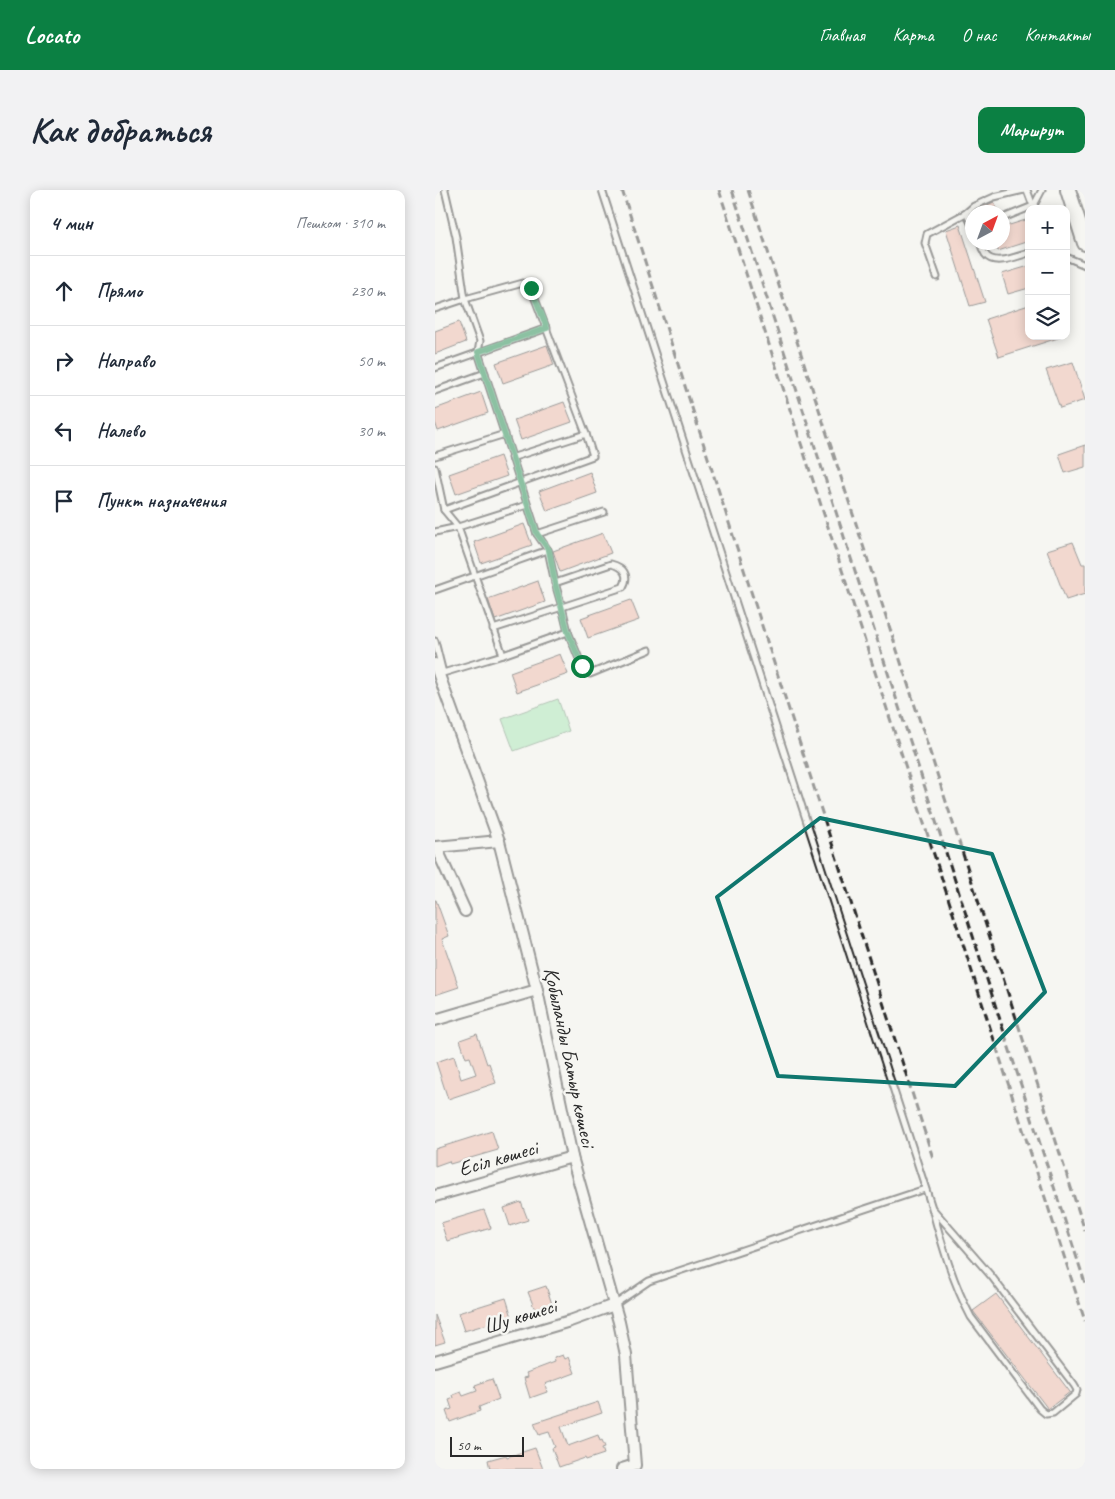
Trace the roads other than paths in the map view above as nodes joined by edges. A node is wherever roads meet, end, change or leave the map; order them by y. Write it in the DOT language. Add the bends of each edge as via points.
graph roads {
  1 [pos="445,190"];
  2 [pos="602,190"];
  3 [pos="1026,190"];
  4 [pos="1042,190"];
  5 [pos="1068,190"];
  6 [pos="976,205"];
  7 [pos="1032,205"];
  8 [pos="1034,205"];
  9 [pos="1025,211"];
  10 [pos="965,213"];
  11 [pos="1010,216"];
  12 [pos="1085,243"];
  13 [pos="983,250"];
  14 [pos="1025,254"];
  15 [pos="1070,259"];
  16 [pos="1085,265"];
  17 [pos="937,277"];
  18 [pos="465,299"];
  19 [pos="435,309"];
  20 [pos="547,328"];
  21 [pos="478,352"];
  22 [pos="435,368"];
  23 [pos="485,373"];
  24 [pos="435,391"];
  25 [pos="505,434"];
  26 [pos="586,434"];
  27 [pos="435,456"];
  28 [pos="511,458"];
  29 [pos="435,468"];
  30 [pos="519,483"];
  31 [pos="527,506"];
  32 [pos="444,510"];
  33 [pos="604,512"];
  34 [pos="458,527"];
  35 [pos="435,532"];
  36 [pos="537,534"];
  37 [pos="549,550"];
  38 [pos="475,577"];
  39 [pos="555,583"];
  40 [pos="435,590"];
  41 [pos="562,607"];
  42 [pos="493,629"];
  43 [pos="568,632"];
  44 [pos="435,641"];
  45 [pos="649,650"];
  46 [pos="503,655"];
  47 [pos="438,672"];
  48 [pos="499,841"];
  49 [pos="436,847"];
  50 [pos="465,911"];
  51 [pos="537,990"];
  52 [pos="435,1020"];
  53 [pos="572,1157"];
  54 [pos="925,1189"];
  55 [pos="435,1196"];
  56 [pos="932,1208"];
  57 [pos="614,1305"];
  58 [pos="435,1361"];
  59 [pos="622,1469"];
  1 -- 18 [label="lane"];
  2 -- 54 [label="lane"];
  3 -- 6 [label="lane" via="994,197"];
  3 -- 7 [label="lane"];
  4 -- 8 [label="lane"];
  5 -- 12 [label="main road"];
  9 -- 11 [label="lane"];
  10 -- 17 [label="lane" via="932,230 925,238"];
  13 -- 14 [label="lane" via="986,256 1001,260"];
  15 -- 16 [label="lane"];
  18 -- 19 [label="lane"];
  18 -- 20 [label="lane" via="523,282 531,288"];
  18 -- 21 [label="lane" via="479,341"];
  20 -- 21 [label="lane"];
  20 -- 26 [label="lane"];
  21 -- 22 [label="lane"];
  21 -- 23 [label="lane"];
  23 -- 24 [label="lane"];
  23 -- 25 [label="lane"];
  25 -- 27 [label="lane"];
  25 -- 28 [label="lane"];
  26 -- 28 [label="lane"];
  26 -- 30 [label="lane" via="593,456"];
  28 -- 30 [label="lane"];
  29 -- 32 [label="lane"];
  30 -- 31 [label="lane"];
  30 -- 32 [label="lane"];
  31 -- 34 [label="lane"];
  31 -- 36 [label="lane"];
  32 -- 34 [label="lane"];
  33 -- 36 [label="lane"];
  34 -- 35 [label="lane"];
  34 -- 38 [label="lane"];
  36 -- 37 [label="lane"];
  37 -- 38 [label="lane"];
  37 -- 39 [label="lane"];
  38 -- 40 [label="lane"];
  38 -- 42 [label="lane"];
  39 -- 41 [label="lane"];
  39 -- 41 [label="lane" via="611,564 619,566 626,575 623,587"];
  41 -- 42 [label="lane"];
  41 -- 43 [label="lane"];
  42 -- 46 [label="lane"];
  43 -- 45 [label="lane" via="582,666 590,674"];
  43 -- 46 [label="lane"];
  44 -- 47 [label="lane"];
  46 -- 47 [label="lane"];
  47 -- 48 [label="street, Қобыланды Батыр көшесі"];
  48 -- 49 [label="street"];
  48 -- 51 [label="street, Қобыланды Батыр көшесі"];
  49 -- 50 [label="street"];
  51 -- 52 [label="street"];
  51 -- 53 [label="street, Қобыланды Батыр көшесі"];
  53 -- 55 [label="street, Есіл көшесі"];
  53 -- 57 [label="street, Қобыланды Батыр көшесі"];
  54 -- 56 [label="lane"];
  54 -- 57 [label="lane" via="649,1281"];
  56 -- 56 [label="lane" via="943,1248 971,1317 1040,1409 1046,1414 1053,1413 1076,1394 1075,1385 992,1277"];
  57 -- 58 [label="street, Шу көшесі"];
  57 -- 59 [label="street, Қобыланды Батыр көшесі" via="626,1355 635,1465"];
}
